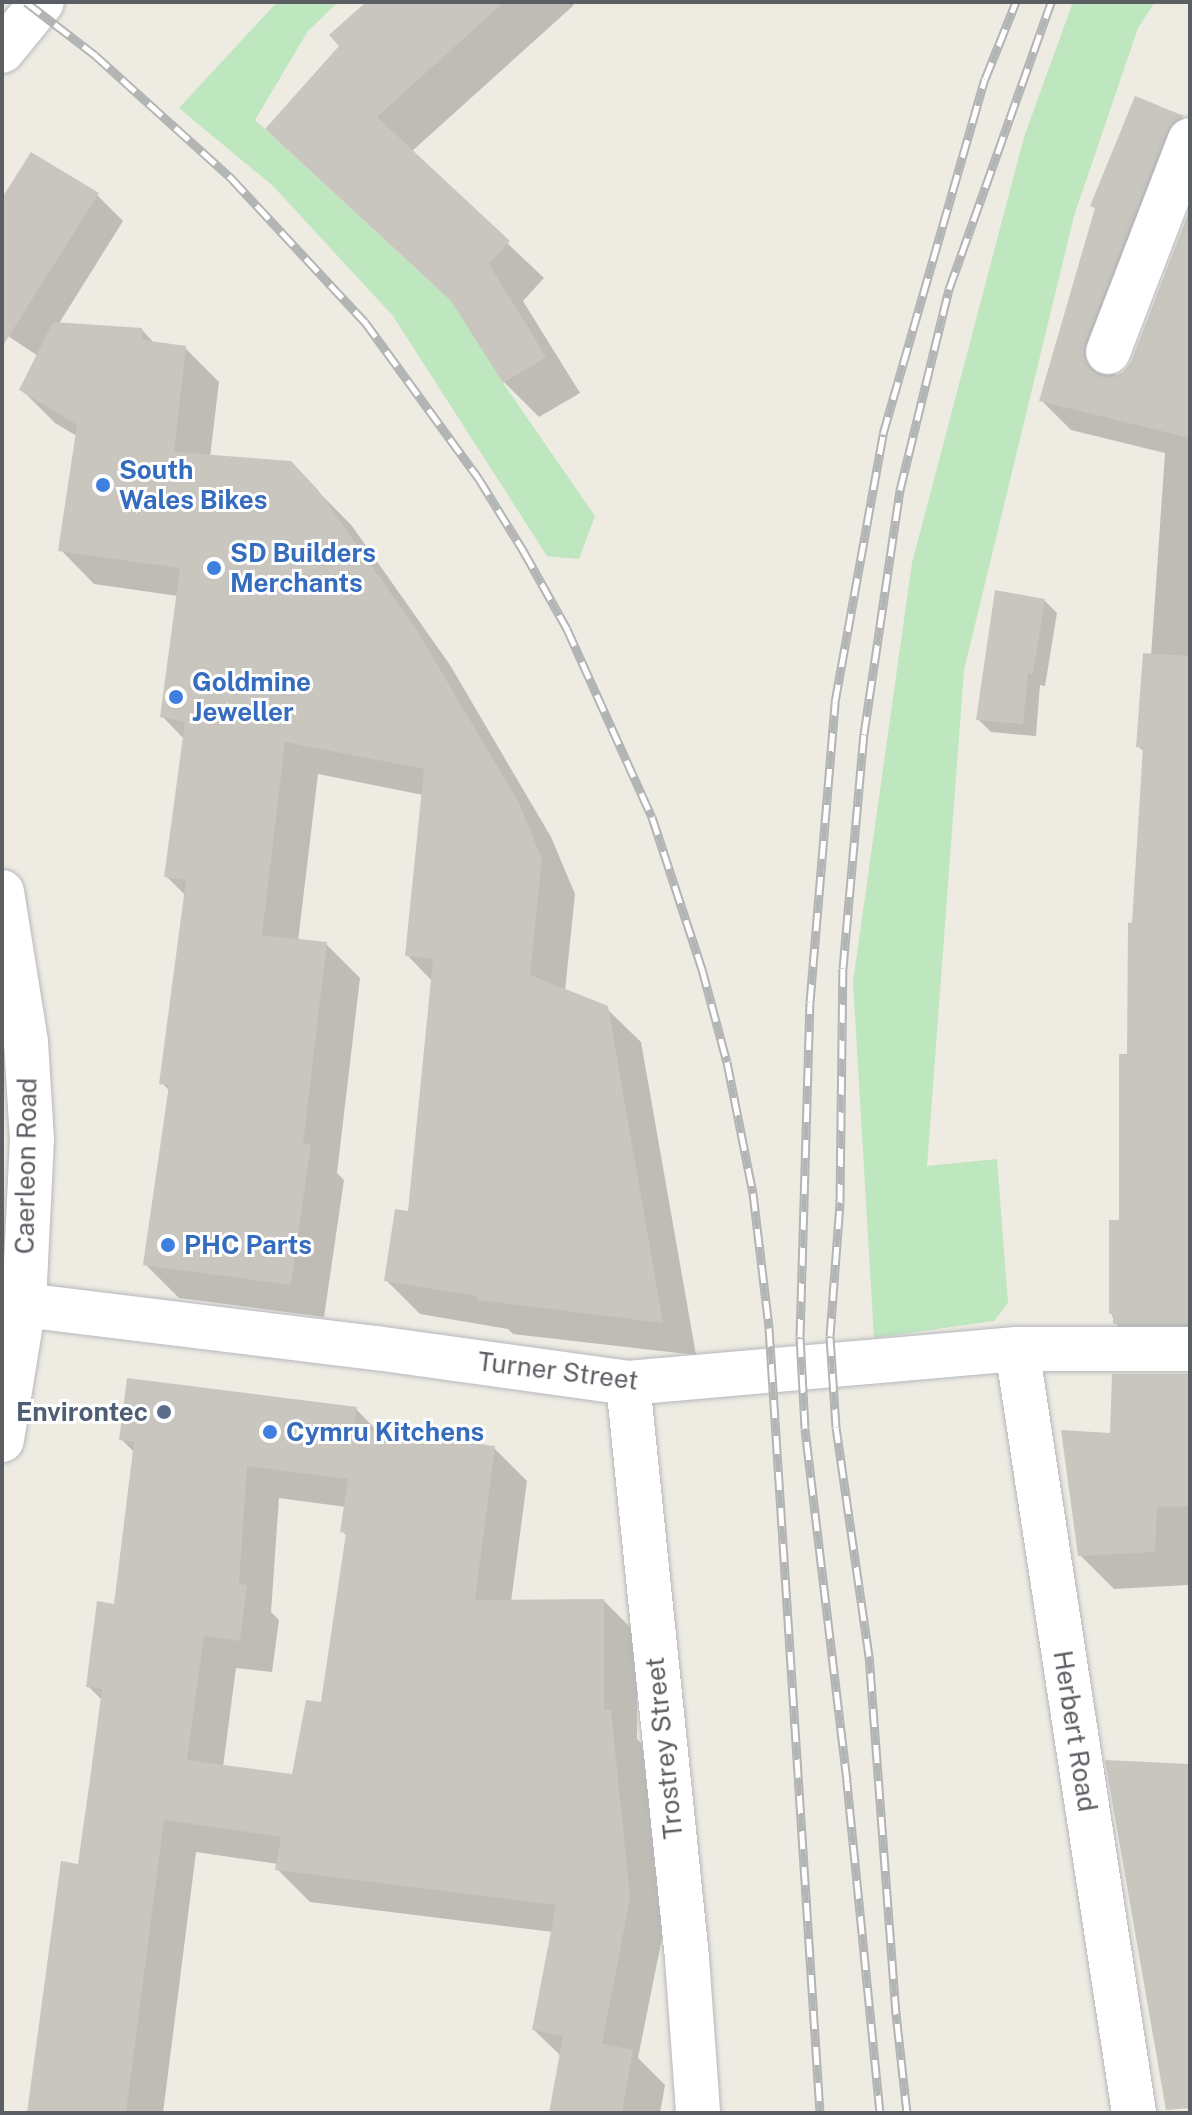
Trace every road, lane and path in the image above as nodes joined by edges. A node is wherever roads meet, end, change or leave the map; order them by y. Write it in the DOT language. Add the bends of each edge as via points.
graph roads {
  1 [pos="42,2"];
  2 [pos="2,51"];
  3 [pos="1190,140"];
  4 [pos="1108,352"];
  5 [pos="2,892"];
  6 [pos="24,1305"];
  7 [pos="1017,1349"];
  8 [pos="1190,1349"];
  9 [pos="628,1383"];
  10 [pos="2,1440"];
  11 [pos="698,2113"];
  12 [pos="1134,2113"];
  1 -- 2 [label="street"];
  3 -- 4 [label="street"];
  5 -- 6 [label="street, Caerleon Road" via="22,1014 32,1139"];
  6 -- 9 [label="street, Turner Street"];
  6 -- 10 [label="street, Caerleon Road"];
  7 -- 8 [label="street, Turner Street"];
  7 -- 9 [label="street, Turner Street"];
  7 -- 12 [label="street, Herbert Road"];
  9 -- 11 [label="street, Trostrey Street"];
}
